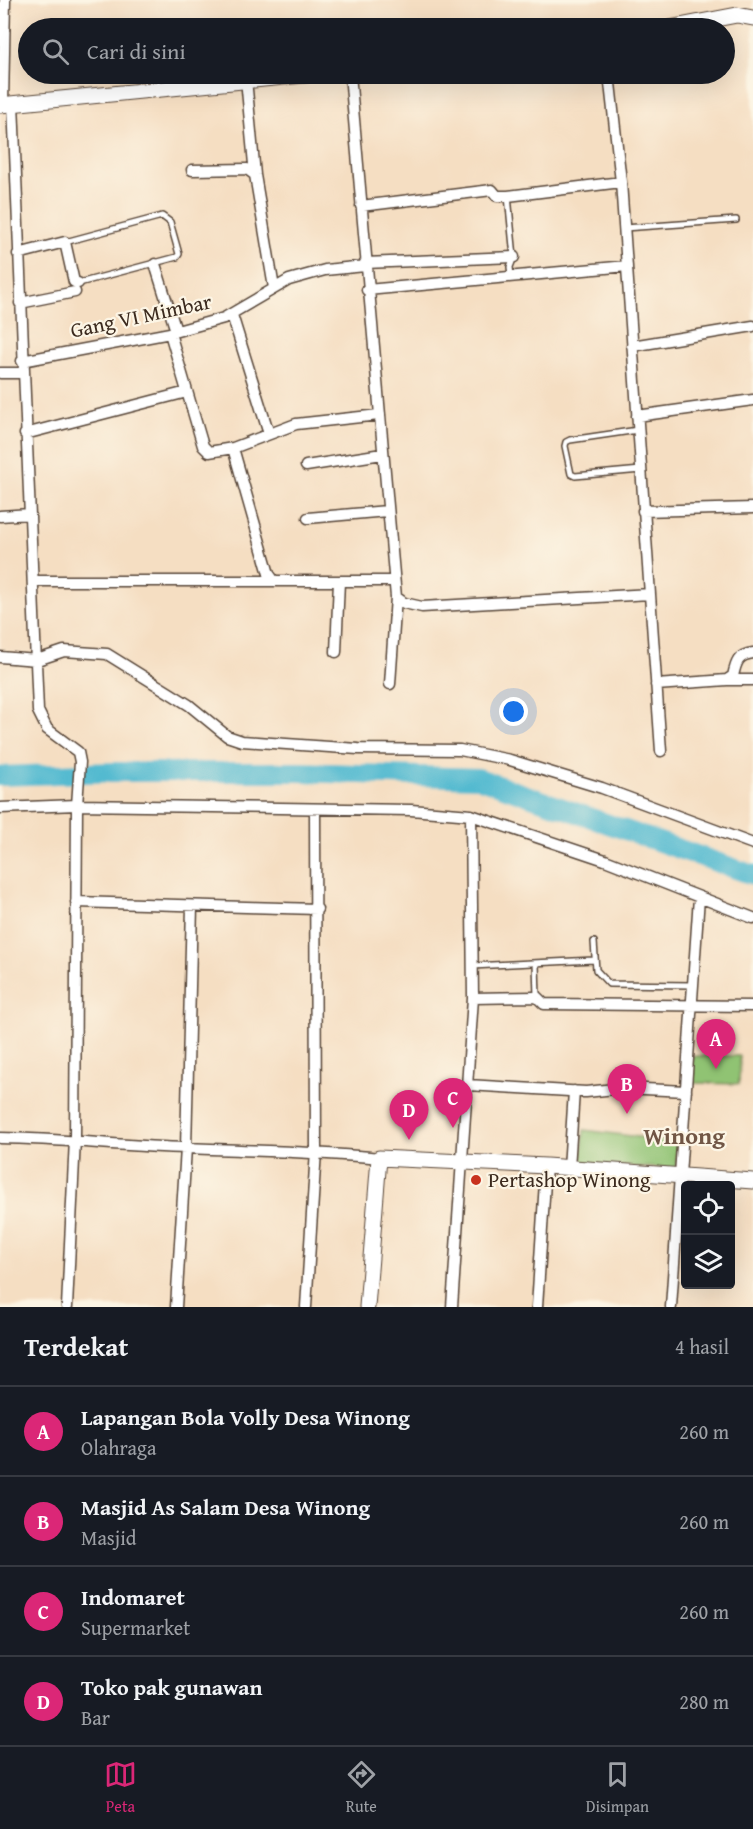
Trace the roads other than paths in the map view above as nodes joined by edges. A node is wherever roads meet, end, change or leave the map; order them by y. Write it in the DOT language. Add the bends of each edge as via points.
graph roads {
  1 [pos="5,0"];
  2 [pos="721,18"];
  3 [pos="753,18"];
  4 [pos="198,84"];
  5 [pos="246,84"];
  6 [pos="351,84"];
  7 [pos="610,84"];
  8 [pos="5,104"];
  9 [pos="192,170"];
  10 [pos="255,175"];
  11 [pos="621,182"];
  12 [pos="508,196"];
  13 [pos="361,206"];
  14 [pos="736,220"];
  15 [pos="624,228"];
  16 [pos="65,242"];
  17 [pos="18,254"];
  18 [pos="514,256"];
  19 [pos="155,264"];
  20 [pos="365,265"];
  21 [pos="627,266"];
  22 [pos="511,276"];
  23 [pos="76,288"];
  24 [pos="274,288"];
  25 [pos="367,290"];
  26 [pos="20,303"];
  27 [pos="232,315"];
  28 [pos="753,326"];
  29 [pos="173,332"];
  30 [pos="632,346"];
  31 [pos="22,361"];
  32 [pos="0,373"];
  33 [pos="23,374"];
  34 [pos="187,392"];
  35 [pos="753,400"];
  36 [pos="379,415"];
  37 [pos="637,416"];
  38 [pos="638,430"];
  39 [pos="25,434"];
  40 [pos="269,434"];
  41 [pos="233,448"];
  42 [pos="382,454"];
  43 [pos="306,465"];
  44 [pos="641,470"];
  45 [pos="753,508"];
  46 [pos="643,511"];
  47 [pos="387,512"];
  48 [pos="30,514"];
  49 [pos="0,516"];
  50 [pos="308,518"];
  51 [pos="33,580"];
  52 [pos="274,581"];
  53 [pos="339,581"];
  54 [pos="393,581"];
  55 [pos="650,594"];
  56 [pos="396,597"];
  57 [pos="336,652"];
  58 [pos="753,653"];
  59 [pos="0,657"];
  60 [pos="37,660"];
  61 [pos="727,680"];
  62 [pos="753,681"];
  63 [pos="390,684"];
  64 [pos="656,685"];
  65 [pos="661,751"];
  66 [pos="77,805"];
  67 [pos="0,808"];
  68 [pos="315,810"];
  69 [pos="471,815"];
  70 [pos="753,844"];
  71 [pos="699,897"];
  72 [pos="76,902"];
  73 [pos="192,906"];
  74 [pos="317,909"];
  75 [pos="753,918"];
  76 [pos="594,942"];
  77 [pos="594,960"];
  78 [pos="536,963"];
  79 [pos="472,966"];
  80 [pos="694,985"];
  81 [pos="537,997"];
  82 [pos="473,998"];
  83 [pos="693,1005"];
  84 [pos="753,1006"];
  85 [pos="468,1085"];
  86 [pos="574,1091"];
  87 [pos="686,1091"];
  88 [pos="0,1137"];
  89 [pos="75,1139"];
  90 [pos="186,1148"];
  91 [pos="316,1151"];
  92 [pos="379,1158"];
  93 [pos="463,1161"];
  94 [pos="546,1166"];
  95 [pos="569,1168"];
  96 [pos="680,1177"];
  97 [pos="753,1181"];
  98 [pos="67,1307"];
  99 [pos="176,1307"];
  100 [pos="306,1307"];
  101 [pos="367,1307"];
  102 [pos="453,1307"];
  103 [pos="537,1307"];
  104 [pos="671,1307"];
  1 -- 8 [label="street"];
  2 -- 3 [label="street"];
  4 -- 8 [label="street"];
  5 -- 10 [label="street"];
  6 -- 13 [label="street"];
  7 -- 11 [label="street"];
  8 -- 17 [label="street"];
  9 -- 10 [label="street" via="247,169"];
  10 -- 24 [label="street"];
  11 -- 12 [label="street"];
  11 -- 15 [label="street"];
  12 -- 13 [label="street" via="497,196 492,190"];
  12 -- 18 [label="lane"];
  13 -- 20 [label="street"];
  14 -- 15 [label="lane"];
  15 -- 21 [label="street"];
  16 -- 17 [label="street"];
  16 -- 19 [label="lane" via="162,216 170,222 179,254"];
  16 -- 23 [label="street"];
  17 -- 26 [label="street"];
  18 -- 20 [label="street, Gang VI Mimbar"];
  18 -- 22 [label="lane"];
  19 -- 23 [label="lane"];
  19 -- 29 [label="street"];
  20 -- 24 [label="street, Gang VI Mimbar" via="325,270"];
  20 -- 25 [label="street"];
  21 -- 22 [label="street"];
  21 -- 30 [label="street"];
  22 -- 25 [label="street"];
  23 -- 26 [label="street"];
  24 -- 27 [label="street, Gang VI Mimbar"];
  25 -- 36 [label="street"];
  26 -- 31 [label="street"];
  27 -- 29 [label="street, Gang VI Mimbar"];
  27 -- 40 [label="street"];
  28 -- 30 [label="street"];
  29 -- 31 [label="street, Gang VI Mimbar"];
  29 -- 34 [label="street"];
  30 -- 37 [label="street"];
  31 -- 33 [label="street"];
  32 -- 33 [label="street"];
  33 -- 39 [label="street"];
  34 -- 39 [label="street"];
  34 -- 41 [label="street" via="206,450"];
  35 -- 37 [label="street"];
  36 -- 40 [label="street" via="296,424"];
  36 -- 42 [label="street"];
  37 -- 38 [label="street"];
  38 -- 44 [label="street"];
  38 -- 44 [label="lane" via="570,440 565,446 571,474 575,476"];
  39 -- 48 [label="street"];
  40 -- 41 [label="street"];
  41 -- 52 [label="street"];
  42 -- 43 [label="street"];
  42 -- 47 [label="street"];
  44 -- 46 [label="street"];
  45 -- 46 [label="street"];
  46 -- 55 [label="street"];
  47 -- 50 [label="street"];
  47 -- 54 [label="street"];
  48 -- 49 [label="street"];
  48 -- 51 [label="street"];
  51 -- 52 [label="street"];
  51 -- 60 [label="street"];
  52 -- 53 [label="street"];
  53 -- 54 [label="street"];
  53 -- 57 [label="street"];
  54 -- 56 [label="street"];
  55 -- 56 [label="street" via="422,607"];
  55 -- 64 [label="street"];
  56 -- 63 [label="street"];
  58 -- 61 [label="street" via="736,661 733,676"];
  59 -- 60 [label="street"];
  60 -- 66 [label="street" via="40,718 47,729 76,750 80,762"];
  60 -- 70 [label="street" via="64,651 107,654 189,705 226,736 242,741 358,749 460,750 510,760 602,788"];
  61 -- 62 [label="street"];
  61 -- 64 [label="street"];
  64 -- 65 [label="street"];
  66 -- 67 [label="street"];
  66 -- 68 [label="street"];
  66 -- 72 [label="street"];
  68 -- 69 [label="street" via="411,810"];
  68 -- 74 [label="street"];
  69 -- 71 [label="street" via="605,860"];
  69 -- 79 [label="street"];
  71 -- 75 [label="street"];
  71 -- 80 [label="street"];
  72 -- 73 [label="street"];
  72 -- 89 [label="street"];
  73 -- 74 [label="street"];
  73 -- 90 [label="street"];
  74 -- 91 [label="street"];
  76 -- 77 [label="lane"];
  77 -- 78 [label="lane"];
  77 -- 80 [label="lane" via="596,970 609,984"];
  78 -- 79 [label="lane"];
  78 -- 81 [label="lane"];
  79 -- 82 [label="street"];
  80 -- 83 [label="street"];
  81 -- 82 [label="street"];
  81 -- 83 [label="street" via="544,1004"];
  82 -- 85 [label="street"];
  83 -- 84 [label="street"];
  83 -- 87 [label="street"];
  85 -- 86 [label="street"];
  85 -- 93 [label="street"];
  86 -- 87 [label="street"];
  86 -- 95 [label="street"];
  87 -- 96 [label="street"];
  88 -- 89 [label="street"];
  89 -- 90 [label="street"];
  89 -- 98 [label="street"];
  90 -- 91 [label="street"];
  90 -- 99 [label="street"];
  91 -- 92 [label="street"];
  91 -- 100 [label="street"];
  92 -- 93 [label="street"];
  92 -- 101 [label="street"];
  93 -- 94 [label="street"];
  93 -- 102 [label="street"];
  94 -- 95 [label="street"];
  94 -- 103 [label="street"];
  95 -- 96 [label="street"];
  96 -- 97 [label="street"];
  96 -- 104 [label="street"];
}
